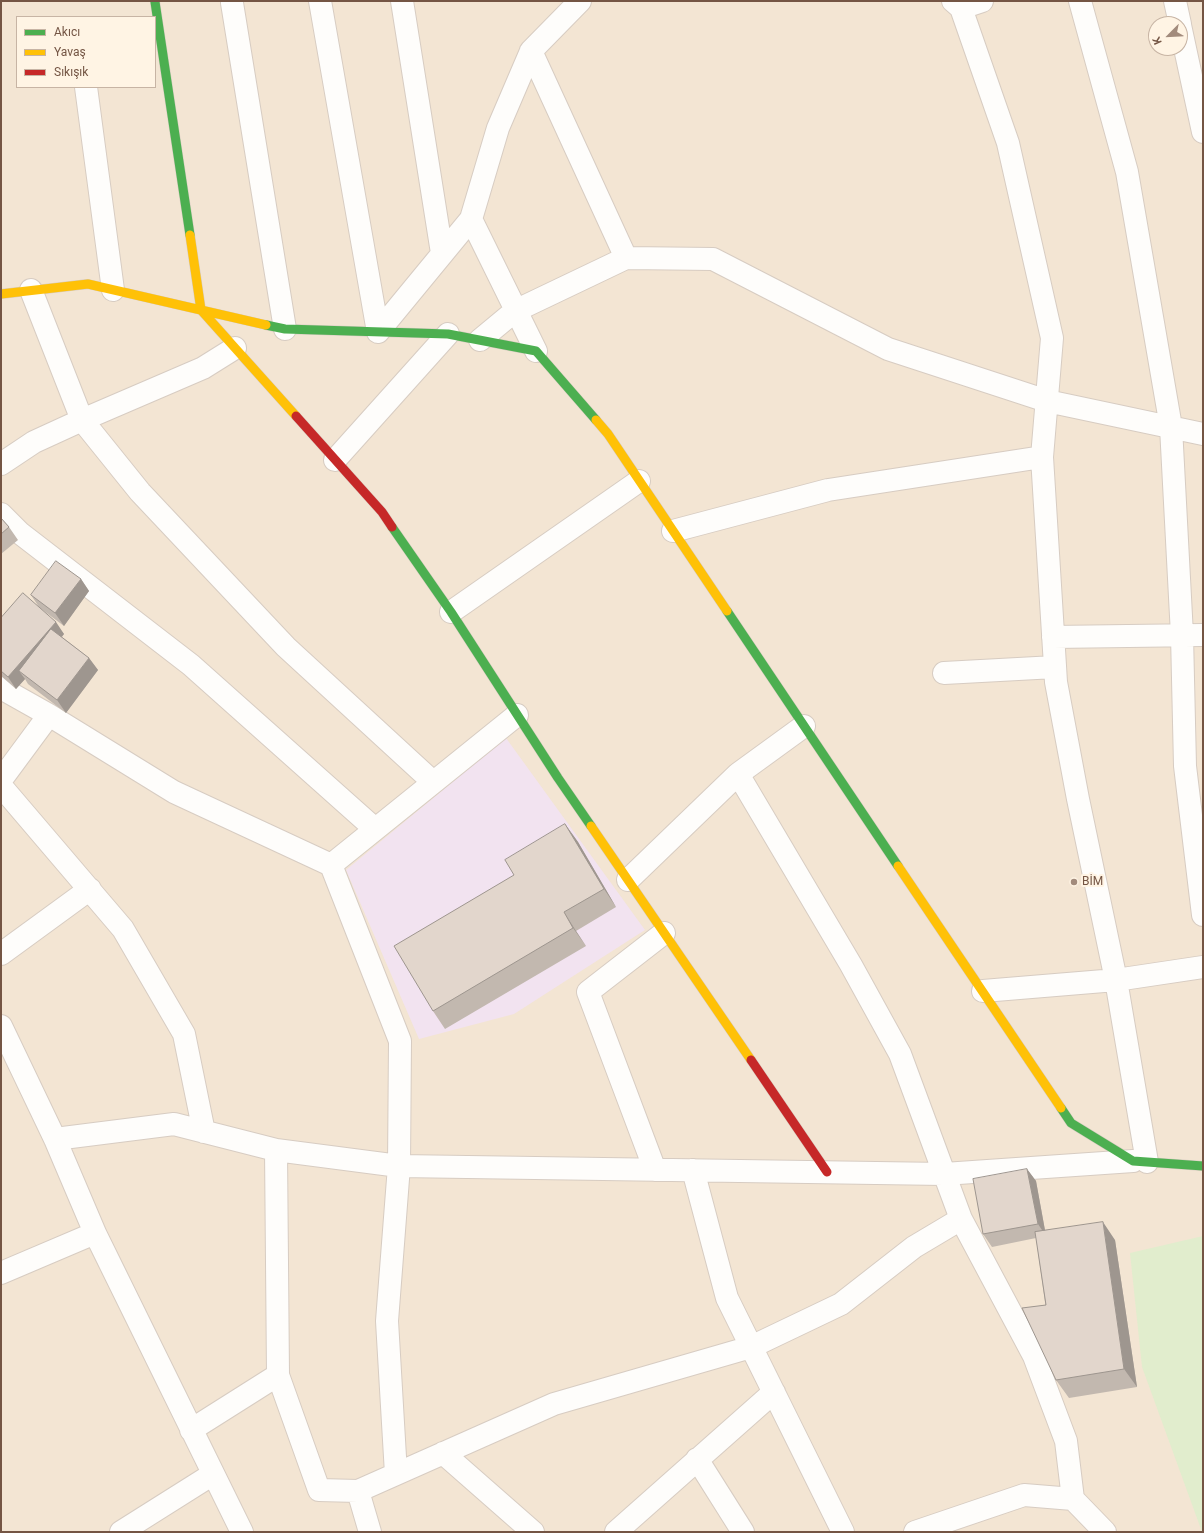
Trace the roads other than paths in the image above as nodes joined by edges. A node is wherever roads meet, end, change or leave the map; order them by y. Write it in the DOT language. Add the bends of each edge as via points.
graph roads {
  1 [pos="320,1"];
  2 [pos="402,1"];
  3 [pos="580,1"];
  4 [pos="982,1"];
  5 [pos="1080,1"];
  6 [pos="1175,1"];
  7 [pos="156,2"];
  8 [pos="232,3"];
  9 [pos="957,4"];
  10 [pos="1178,16"];
  11 [pos="531,51"];
  12 [pos="1187,56"];
  13 [pos="86,88"];
  14 [pos="1203,132"];
  15 [pos="470,219"];
  16 [pos="442,253"];
  17 [pos="626,258"];
  18 [pos="31,290"];
  19 [pos="113,290"];
  20 [pos="1,294"];
  21 [pos="201,310"];
  22 [pos="515,311"];
  23 [pos="285,329"];
  24 [pos="378,332"];
  25 [pos="448,334"];
  26 [pos="480,340"];
  27 [pos="235,348"];
  28 [pos="536,351"];
  29 [pos="1047,401"];
  30 [pos="82,420"];
  31 [pos="1171,427"];
  32 [pos="1203,434"];
  33 [pos="1042,457"];
  34 [pos="335,460"];
  35 [pos="1,464"];
  36 [pos="639,481"];
  37 [pos="1,514"];
  38 [pos="673,531"];
  39 [pos="451,612"];
  40 [pos="1193,635"];
  41 [pos="1053,637"];
  42 [pos="1055,667"];
  43 [pos="944,673"];
  44 [pos="1,688"];
  45 [pos="49,714"];
  46 [pos="517,715"];
  47 [pos="804,726"];
  48 [pos="738,774"];
  49 [pos="1,780"];
  50 [pos="433,782"];
  51 [pos="1,786"];
  52 [pos="375,829"];
  53 [pos="331,865"];
  54 [pos="628,880"];
  55 [pos="90,889"];
  56 [pos="1203,915"];
  57 [pos="664,933"];
  58 [pos="1,954"];
  59 [pos="1203,967"];
  60 [pos="1116,980"];
  61 [pos="983,991"];
  62 [pos="1,1026"];
  63 [pos="204,1132"];
  64 [pos="55,1139"];
  65 [pos="276,1150"];
  66 [pos="1140,1162"];
  67 [pos="399,1166"];
  68 [pos="1203,1166"];
  69 [pos="655,1170"];
  70 [pos="693,1170"];
  71 [pos="827,1172"];
  72 [pos="944,1174"];
  73 [pos="961,1219"];
  74 [pos="95,1233"];
  75 [pos="1,1273"];
  76 [pos="751,1347"];
  77 [pos="278,1375"];
  78 [pos="774,1392"];
  79 [pos="192,1430"];
  80 [pos="442,1454"];
  81 [pos="697,1459"];
  82 [pos="213,1474"];
  83 [pos="396,1474"];
  84 [pos="358,1491"];
  85 [pos="1073,1499"];
  86 [pos="121,1532"];
  87 [pos="242,1532"];
  88 [pos="370,1532"];
  89 [pos="533,1532"];
  90 [pos="616,1532"];
  91 [pos="743,1532"];
  92 [pos="843,1532"];
  93 [pos="915,1532"];
  94 [pos="1105,1532"];
  1 -- 24 [label="street"];
  2 -- 16 [label="street"];
  3 -- 11 [label="street"];
  4 -- 9 [label="street"];
  5 -- 31 [label="street" via="1127,172"];
  6 -- 10 [label="street"];
  7 -- 21 [label="street"];
  8 -- 23 [label="street"];
  9 -- 29 [label="street" via="1008,143 1052,338"];
  11 -- 15 [label="street" via="498,128"];
  11 -- 17 [label="street"];
  12 -- 14 [label="street"];
  13 -- 19 [label="street"];
  15 -- 16 [label="street"];
  15 -- 22 [label="street"];
  16 -- 24 [label="street"];
  17 -- 22 [label="street"];
  17 -- 29 [label="street" via="713,259 888,349"];
  18 -- 19 [label="street" via="88,284"];
  18 -- 20 [label="street"];
  18 -- 30 [label="street"];
  19 -- 21 [label="street"];
  21 -- 23 [label="street"];
  21 -- 27 [label="street"];
  22 -- 26 [label="street"];
  22 -- 28 [label="street"];
  23 -- 24 [label="street"];
  24 -- 25 [label="street"];
  25 -- 26 [label="street"];
  25 -- 34 [label="street"];
  26 -- 28 [label="street"];
  27 -- 30 [label="street" via="202,368"];
  27 -- 34 [label="street"];
  28 -- 36 [label="street" via="608,434"];
  29 -- 31 [label="street"];
  29 -- 33 [label="street"];
  30 -- 35 [label="street" via="34,442"];
  30 -- 50 [label="street" via="140,492 286,647"];
  31 -- 32 [label="street"];
  31 -- 40 [label="street"];
  33 -- 38 [label="street" via="828,490"];
  33 -- 41 [label="street"];
  34 -- 39 [label="street" via="382,512"];
  36 -- 38 [label="street"];
  36 -- 39 [label="street"];
  37 -- 52 [label="street" via="20,533 192,665"];
  38 -- 47 [label="street"];
  39 -- 46 [label="street"];
  40 -- 41 [label="street"];
  40 -- 56 [label="street" via="1185,766"];
  41 -- 42 [label="street"];
  42 -- 43 [label="street"];
  42 -- 60 [label="street" via="1078,799"];
  44 -- 45 [label="street"];
  45 -- 49 [label="street"];
  45 -- 53 [label="street" via="174,792"];
  46 -- 50 [label="street"];
  46 -- 54 [label="street"];
  47 -- 48 [label="street"];
  47 -- 61 [label="street"];
  48 -- 54 [label="street"];
  48 -- 72 [label="street" via="851,965 900,1054"];
  50 -- 52 [label="street"];
  51 -- 55 [label="street"];
  52 -- 53 [label="street"];
  53 -- 67 [label="street" via="400,1041"];
  54 -- 57 [label="street"];
  55 -- 58 [label="street"];
  55 -- 63 [label="street" via="123,929 184,1034"];
  57 -- 69 [label="street" via="588,992"];
  57 -- 71 [label="street"];
  59 -- 60 [label="street"];
  60 -- 61 [label="street"];
  60 -- 66 [label="street"];
  61 -- 66 [label="street" via="1071,1123"];
  62 -- 64 [label="street"];
  63 -- 64 [label="street" via="174,1124"];
  63 -- 65 [label="street"];
  64 -- 74 [label="street"];
  65 -- 67 [label="street"];
  65 -- 77 [label="street"];
  66 -- 68 [label="street"];
  66 -- 72 [label="street"];
  67 -- 69 [label="street"];
  67 -- 83 [label="street" via="387,1321"];
  69 -- 70 [label="street"];
  70 -- 71 [label="street"];
  70 -- 76 [label="street" via="727,1298"];
  71 -- 72 [label="street"];
  72 -- 73 [label="street"];
  73 -- 76 [label="street" via="914,1247 841,1304"];
  73 -- 85 [label="street" via="1034,1356 1066,1441"];
  74 -- 75 [label="street"];
  74 -- 79 [label="street"];
  76 -- 78 [label="street"];
  76 -- 80 [label="street" via="554,1404"];
  77 -- 79 [label="street"];
  77 -- 84 [label="street" via="319,1490"];
  78 -- 81 [label="street"];
  78 -- 92 [label="street"];
  79 -- 82 [label="street"];
  80 -- 83 [label="street"];
  80 -- 89 [label="street"];
  81 -- 90 [label="street"];
  81 -- 91 [label="street"];
  82 -- 86 [label="street"];
  82 -- 87 [label="street"];
  83 -- 84 [label="street"];
  84 -- 88 [label="street"];
  85 -- 93 [label="street" via="1024,1495"];
  85 -- 94 [label="street"];
}
